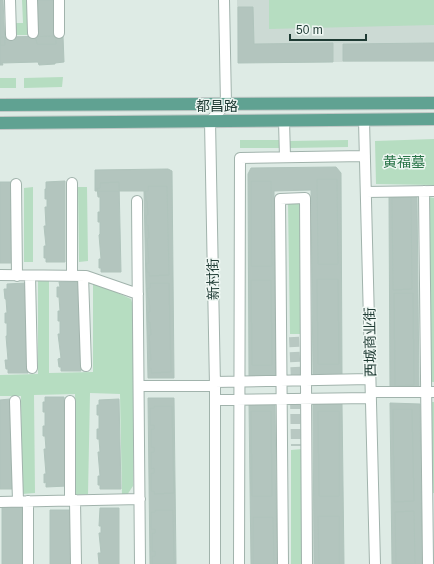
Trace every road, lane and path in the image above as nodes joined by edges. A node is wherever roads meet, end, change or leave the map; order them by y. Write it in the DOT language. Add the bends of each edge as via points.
graph roads {
  1 [pos="10,0"];
  2 [pos="32,0"];
  3 [pos="58,0"];
  4 [pos="224,0"];
  5 [pos="33,33"];
  6 [pos="59,33"];
  7 [pos="11,35"];
  8 [pos="434,103"];
  9 [pos="226,104"];
  10 [pos="0,105"];
  11 [pos="434,119"];
  12 [pos="364,120"];
  13 [pos="210,121"];
  14 [pos="284,121"];
  15 [pos="0,123"];
  16 [pos="365,156"];
  17 [pos="285,157"];
  18 [pos="72,183"];
  19 [pos="16,184"];
  20 [pos="429,191"];
  21 [pos="366,192"];
  22 [pos="137,200"];
  23 [pos="0,275"];
  24 [pos="17,276"];
  25 [pos="30,276"];
  26 [pos="72,276"];
  27 [pos="83,276"];
  28 [pos="138,294"];
  29 [pos="86,366"];
  30 [pos="32,368"];
  31 [pos="370,380"];
  32 [pos="282,381"];
  33 [pos="307,381"];
  34 [pos="240,382"];
  35 [pos="215,384"];
  36 [pos="139,386"];
  37 [pos="430,392"];
  38 [pos="371,395"];
  39 [pos="282,399"];
  40 [pos="307,399"];
  41 [pos="215,400"];
  42 [pos="240,400"];
  43 [pos="15,401"];
  44 [pos="70,401"];
  45 [pos="140,499"];
  46 [pos="73,500"];
  47 [pos="23,501"];
  48 [pos="0,502"];
  49 [pos="430,503"];
  50 [pos="28,564"];
  51 [pos="76,564"];
  52 [pos="140,564"];
  53 [pos="215,564"];
  54 [pos="240,564"];
  55 [pos="283,564"];
  56 [pos="307,564"];
  57 [pos="375,564"];
  58 [pos="428,564"];
  1 -- 7 [label="street"];
  2 -- 5 [label="street"];
  3 -- 6 [label="street"];
  4 -- 9 [label="street"];
  8 -- 9 [label="main road, 都昌路"];
  9 -- 10 [label="main road, 都昌路"];
  9 -- 13 [label="street"];
  11 -- 12 [label="main road, 都昌路"];
  12 -- 14 [label="main road, 都昌路"];
  12 -- 16 [label="street, 西城商业街"];
  13 -- 14 [label="main road, 都昌路"];
  13 -- 15 [label="main road, 都昌路"];
  13 -- 35 [label="street, 新村街"];
  14 -- 17 [label="street"];
  16 -- 17 [label="street"];
  16 -- 21 [label="street, 西城商业街"];
  17 -- 34 [label="street" via="240,158"];
  18 -- 26 [label="street"];
  19 -- 24 [label="street"];
  20 -- 21 [label="street"];
  20 -- 37 [label="street"];
  21 -- 31 [label="street, 西城商业街"];
  22 -- 28 [label="street"];
  23 -- 24 [label="street"];
  24 -- 25 [label="street"];
  25 -- 26 [label="street"];
  25 -- 30 [label="street"];
  26 -- 27 [label="street"];
  27 -- 28 [label="street"];
  27 -- 29 [label="street"];
  28 -- 36 [label="street"];
  31 -- 33 [label="street"];
  31 -- 38 [label="street, 西城商业街"];
  32 -- 33 [label="street"];
  32 -- 33 [label="street" via="280,199 305,198"];
  32 -- 34 [label="street"];
  32 -- 39 [label="street"];
  33 -- 40 [label="street"];
  34 -- 35 [label="street"];
  34 -- 42 [label="street"];
  35 -- 36 [label="street"];
  35 -- 41 [label="street, 新村街"];
  36 -- 45 [label="street"];
  37 -- 38 [label="street"];
  37 -- 49 [label="street"];
  38 -- 40 [label="street"];
  38 -- 57 [label="street, 西城商业街"];
  39 -- 40 [label="street"];
  39 -- 42 [label="street"];
  39 -- 55 [label="street"];
  40 -- 56 [label="street"];
  41 -- 42 [label="street"];
  41 -- 53 [label="street, 新村街"];
  42 -- 54 [label="street"];
  43 -- 47 [label="street"];
  44 -- 46 [label="street"];
  45 -- 46 [label="street"];
  45 -- 52 [label="street"];
  46 -- 47 [label="street"];
  46 -- 51 [label="street"];
  47 -- 48 [label="street"];
  47 -- 50 [label="street"];
  49 -- 58 [label="street"];
}
